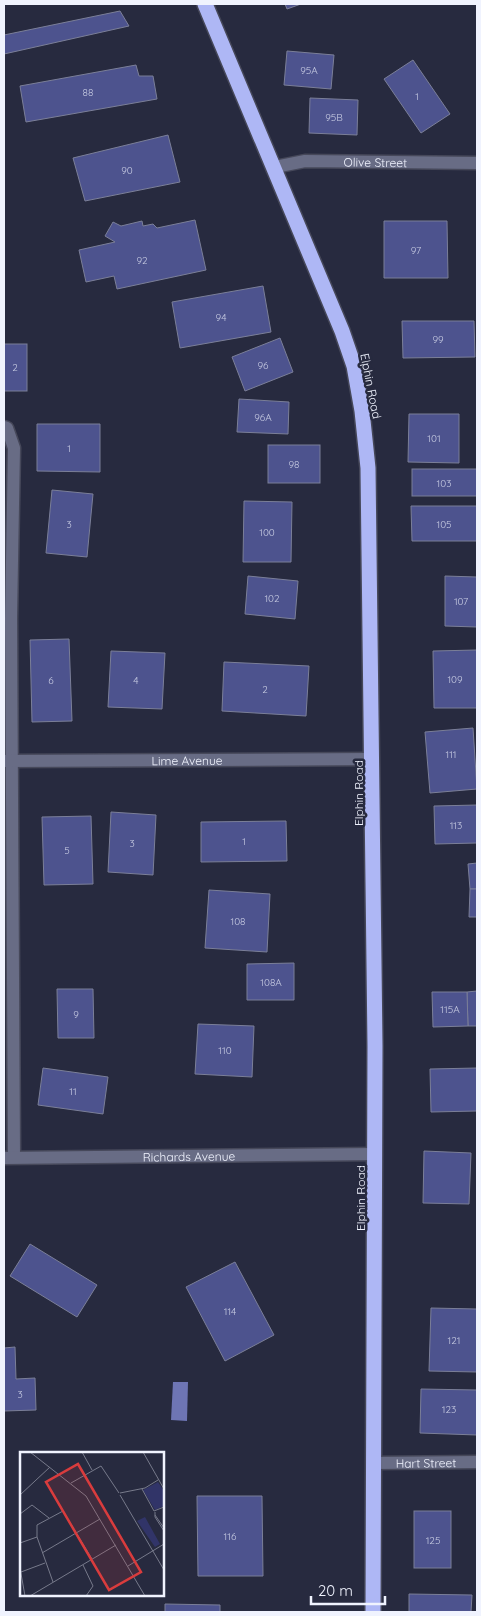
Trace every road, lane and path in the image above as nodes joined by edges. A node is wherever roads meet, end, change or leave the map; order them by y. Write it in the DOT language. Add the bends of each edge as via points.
graph roads {
  1 [pos="205,4"];
  2 [pos="477,163"];
  3 [pos="275,166"];
  4 [pos="5,427"];
  5 [pos="372,759"];
  6 [pos="8,761"];
  7 [pos="375,1154"];
  8 [pos="9,1157"];
  9 [pos="477,1462"];
  10 [pos="375,1463"];
  11 [pos="373,1612"];
  1 -- 3 [label="highway, Elphin Road"];
  2 -- 3 [label="street, Olive Street" via="305,161"];
  3 -- 5 [label="highway, Elphin Road" via="342,331 354,366 362,411 368,468"];
  4 -- 6 [label="street" via="14,448"];
  5 -- 6 [label="street, Lime Avenue"];
  5 -- 7 [label="highway, Elphin Road"];
  6 -- 8 [label="street"];
  7 -- 8 [label="street, Richards Avenue"];
  7 -- 10 [label="highway, Elphin Road"];
  9 -- 10 [label="street, Hart Street"];
  10 -- 11 [label="highway, Elphin Road"];
}
